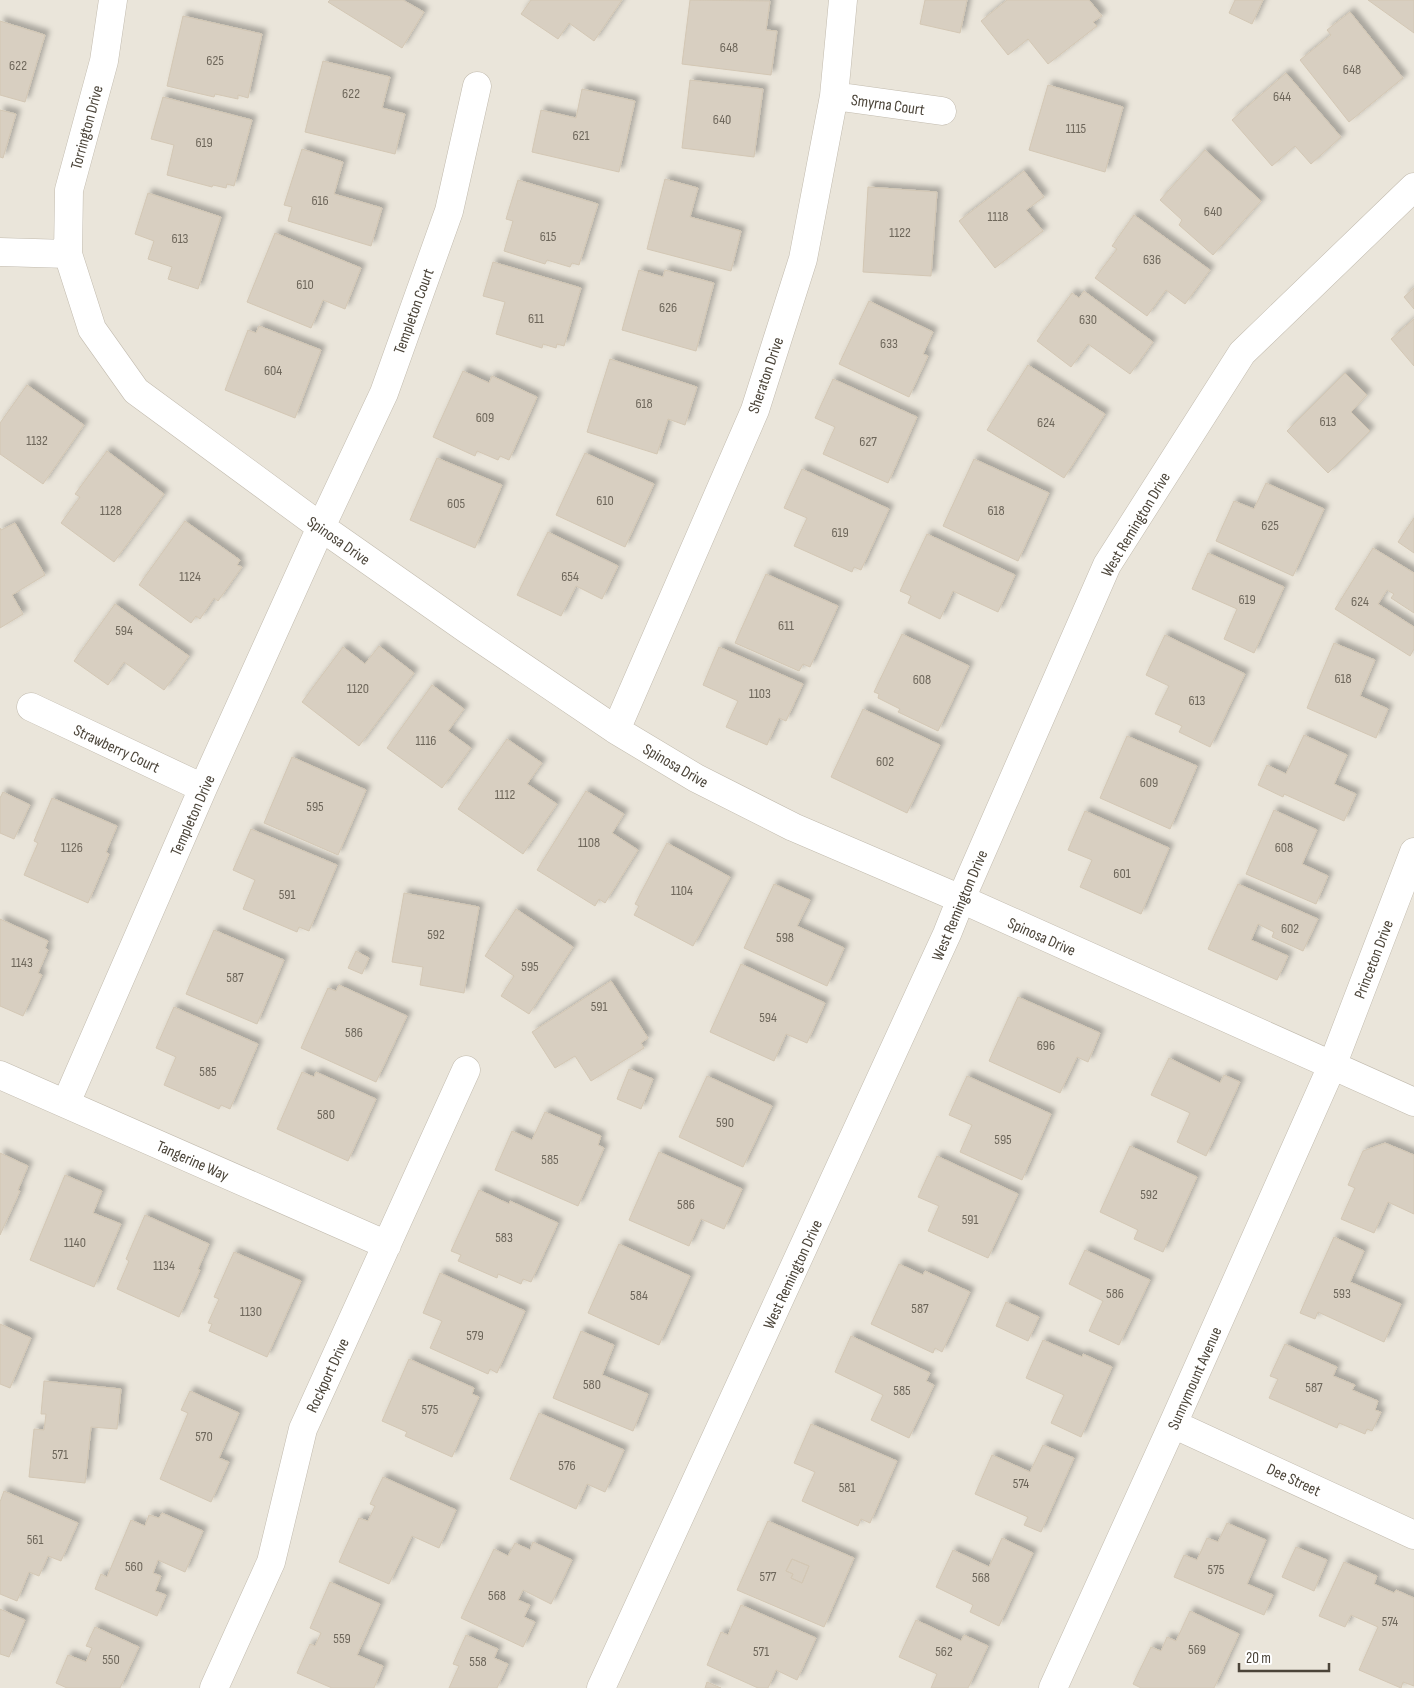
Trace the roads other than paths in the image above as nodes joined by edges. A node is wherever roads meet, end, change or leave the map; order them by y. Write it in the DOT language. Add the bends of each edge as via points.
graph roads {
  1 [pos="113,0"];
  2 [pos="843,0"];
  3 [pos="477,86"];
  4 [pos="834,96"];
  5 [pos="942,111"];
  6 [pos="1414,187"];
  7 [pos="0,252"];
  8 [pos="68,254"];
  9 [pos="321,527"];
  10 [pos="31,707"];
  11 [pos="616,730"];
  12 [pos="204,788"];
  13 [pos="1414,852"];
  14 [pos="961,899"];
  15 [pos="1332,1066"];
  16 [pos="466,1070"];
  17 [pos="0,1075"];
  18 [pos="1414,1102"];
  19 [pos="66,1104"];
  20 [pos="387,1245"];
  21 [pos="1173,1424"];
  22 [pos="1414,1535"];
  23 [pos="214,1688"];
  24 [pos="601,1688"];
  25 [pos="1053,1688"];
  1 -- 8 [label="street, Torrington Drive" via="104,61 69,190"];
  2 -- 4 [label="street, Sheraton Drive"];
  3 -- 9 [label="street, Templeton Court" via="449,211 384,392"];
  4 -- 5 [label="street, Smyrna Court"];
  4 -- 11 [label="street, Sheraton Drive" via="803,259 754,410"];
  6 -- 14 [label="street, West Remington Drive" via="1242,353 1117,548"];
  7 -- 8 [label="street"];
  8 -- 9 [label="street, Spinosa Drive" via="92,329 136,391"];
  9 -- 11 [label="street, Spinosa Drive"];
  9 -- 12 [label="street, Templeton Drive"];
  10 -- 12 [label="street, Strawberry Court"];
  11 -- 14 [label="street, Spinosa Drive" via="696,778 793,827"];
  12 -- 19 [label="street, Templeton Drive"];
  13 -- 15 [label="street, Princeton Drive"];
  14 -- 15 [label="street, Spinosa Drive"];
  14 -- 24 [label="street, West Remington Drive"];
  15 -- 18 [label="street, Spinosa Drive"];
  15 -- 21 [label="street, Sunnymount Avenue"];
  16 -- 20 [label="street, Rockport Drive"];
  17 -- 19 [label="street, Tangerine Way"];
  19 -- 20 [label="street, Tangerine Way"];
  20 -- 23 [label="street, Rockport Drive" via="303,1428 270,1562"];
  21 -- 22 [label="street, Dee Street"];
  21 -- 25 [label="street, Sunnymount Avenue"];
}
